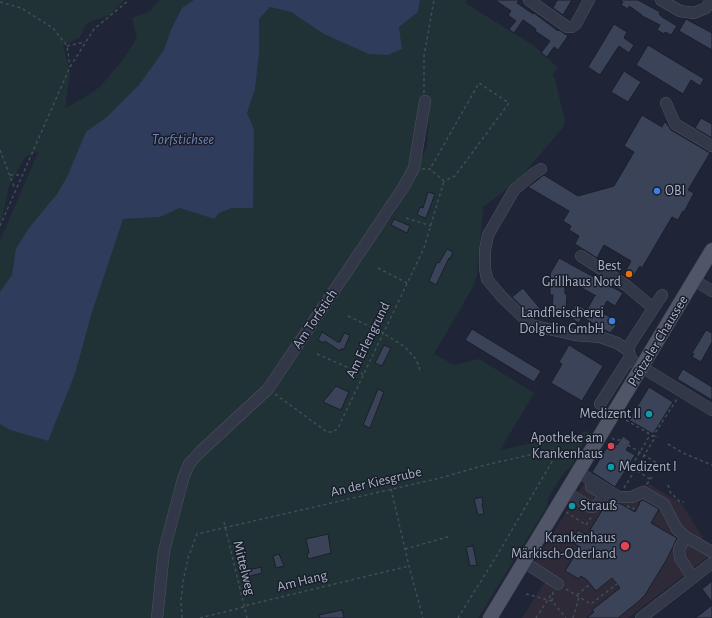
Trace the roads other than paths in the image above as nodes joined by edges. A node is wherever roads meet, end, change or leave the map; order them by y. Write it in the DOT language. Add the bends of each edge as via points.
graph roads {
  1 [pos="529,0"];
  2 [pos="589,0"];
  3 [pos="662,0"];
  4 [pos="711,0"];
  5 [pos="424,101"];
  6 [pos="666,103"];
  7 [pos="712,146"];
  8 [pos="541,169"];
  9 [pos="712,250"];
  10 [pos="581,256"];
  11 [pos="694,280"];
  12 [pos="712,291"];
  13 [pos="662,295"];
  14 [pos="654,308"];
  15 [pos="628,353"];
  16 [pos="642,368"];
  17 [pos="600,404"];
  18 [pos="712,410"];
  19 [pos="577,474"];
  20 [pos="569,494"];
  21 [pos="686,537"];
  22 [pos="712,552"];
  23 [pos="524,562"];
  24 [pos="712,563"];
  25 [pos="694,578"];
  26 [pos="554,586"];
  27 [pos="157,618"];
  28 [pos="490,618"];
  29 [pos="641,618"];
  1 -- 2 [label="street" via="572,27"];
  3 -- 4 [label="street" via="680,11 694,13 706,8"];
  5 -- 27 [label="street, Am Torfstich" via="414,168 403,188 268,389 189,464 164,551"];
  6 -- 7 [label="street" via="676,124"];
  8 -- 15 [label="street" via="514,190 488,235 485,250 487,279 531,325 600,338 617,343"];
  9 -- 11 [label="main road, Prötzeler Chaussee"];
  10 -- 14 [label="street" via="627,286"];
  11 -- 12 [label="street"];
  11 -- 16 [label="main road, Prötzeler Chaussee"];
  13 -- 14 [label="street"];
  14 -- 15 [label="street"];
  15 -- 16 [label="street"];
  15 -- 17 [label="street"];
  16 -- 18 [label="street"];
  16 -- 19 [label="main road, Prötzeler Chaussee"];
  19 -- 20 [label="main road, Prötzeler Chaussee"];
  19 -- 20 [label="street" via="603,497 597,506 590,507"];
  19 -- 21 [label="street" via="619,496 636,499 643,492 664,504 677,530"];
  20 -- 23 [label="main road, Prötzeler Chaussee"];
  21 -- 22 [label="street"];
  21 -- 25 [label="street" via="679,549 680,558"];
  23 -- 26 [label="street"];
  23 -- 28 [label="main road, Prötzeler Chaussee"];
  24 -- 25 [label="street"];
  25 -- 29 [label="street"];
}
